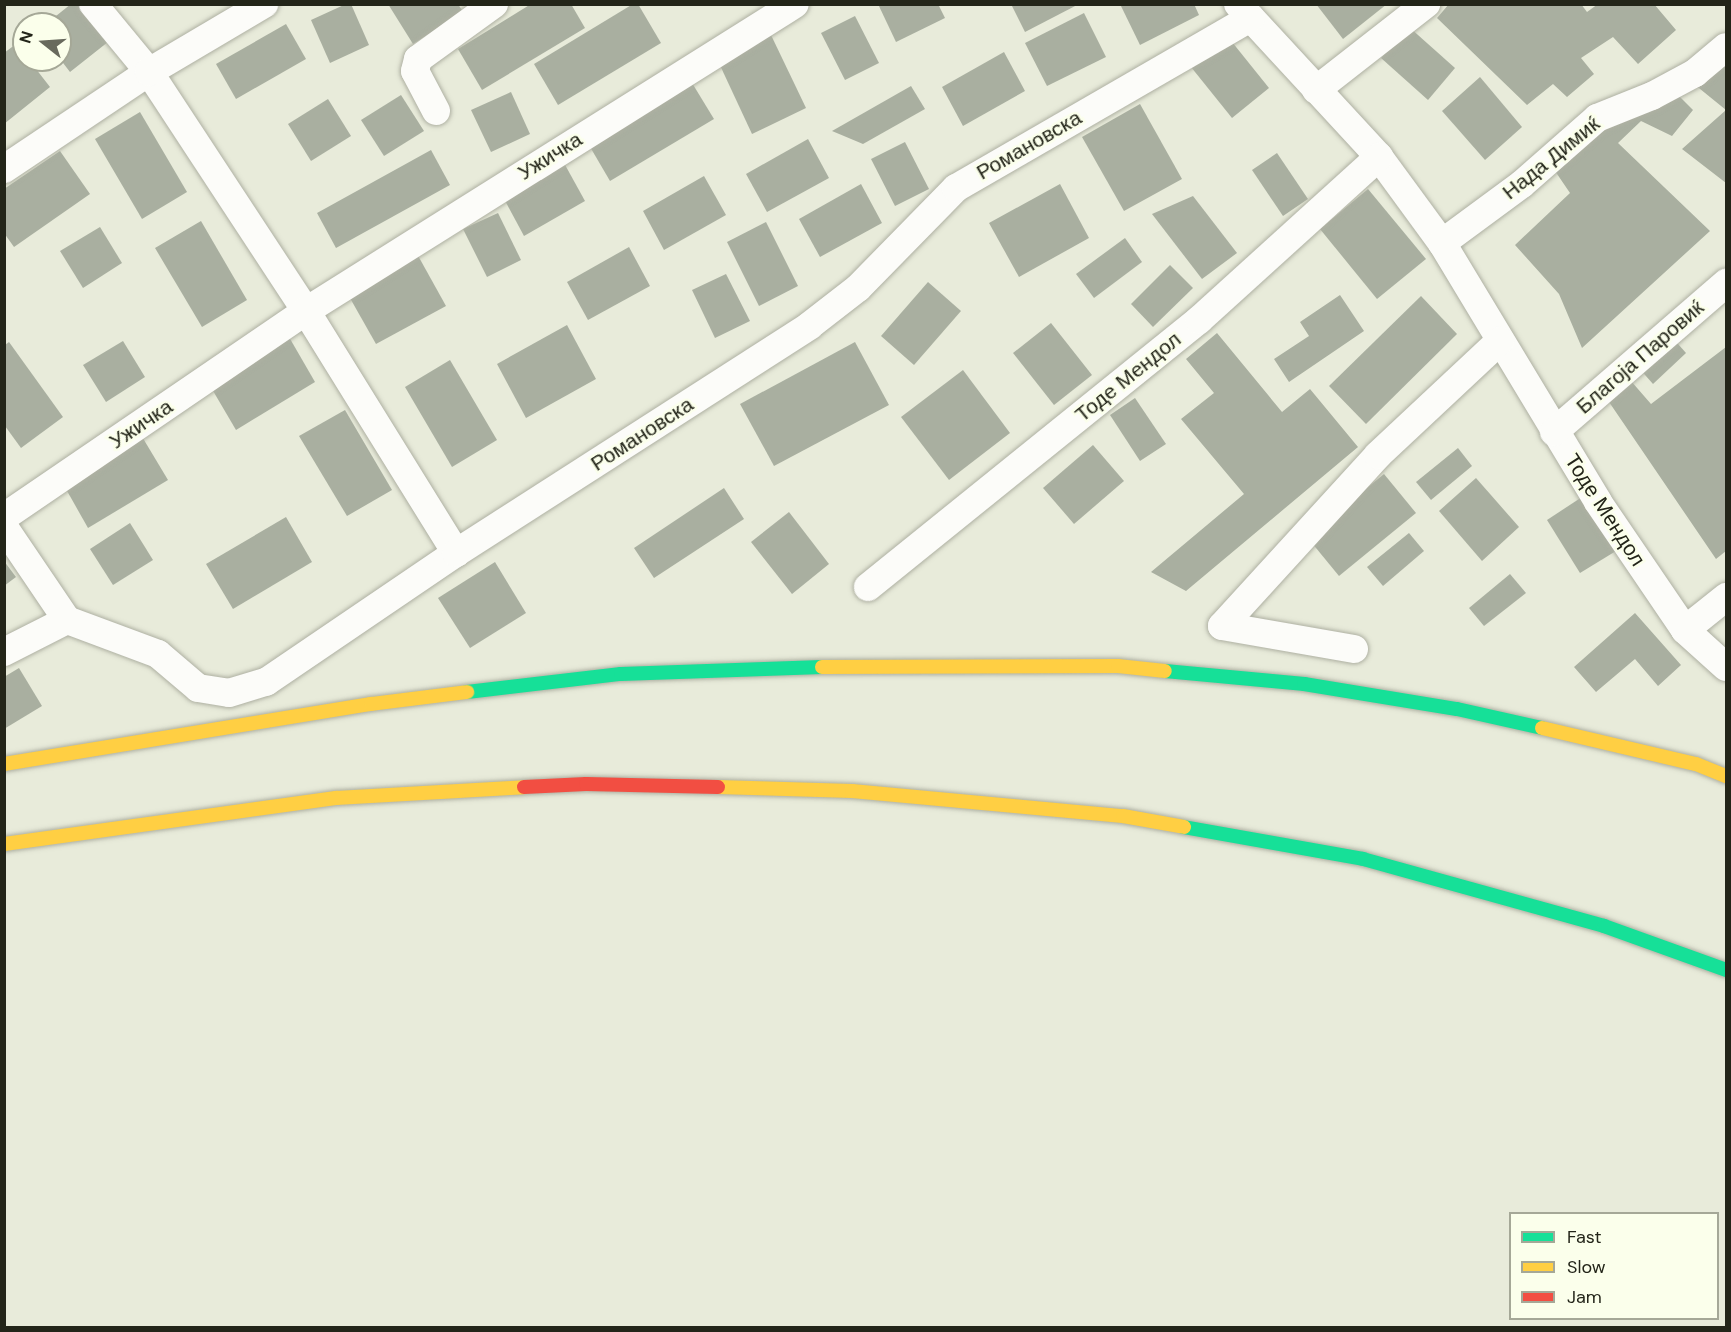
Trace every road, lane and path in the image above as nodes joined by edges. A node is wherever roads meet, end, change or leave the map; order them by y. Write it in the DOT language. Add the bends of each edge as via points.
graph roads {
  1 [pos="93,4"];
  2 [pos="264,4"];
  3 [pos="494,4"];
  4 [pos="795,4"];
  5 [pos="1426,4"];
  6 [pos="1244,11"];
  7 [pos="1726,46"];
  8 [pos="149,72"];
  9 [pos="1316,90"];
  10 [pos="436,111"];
  11 [pos="1379,157"];
  12 [pos="4,169"];
  13 [pos="1442,243"];
  14 [pos="1726,283"];
  15 [pos="306,311"];
  16 [pos="1500,341"];
  17 [pos="1554,432"];
  18 [pos="4,517"];
  19 [pos="4,527"];
  20 [pos="456,553"];
  21 [pos="868,586"];
  22 [pos="1726,597"];
  23 [pos="67,620"];
  24 [pos="1685,630"];
  25 [pos="1354,649"];
  26 [pos="4,652"];
  27 [pos="1726,667"];
  28 [pos="4,764"];
  29 [pos="1726,776"];
  30 [pos="4,844"];
  31 [pos="1726,970"];
  1 -- 8 [label="street"];
  2 -- 8 [label="street"];
  3 -- 10 [label="street" via="418,59 415,71"];
  4 -- 15 [label="street, Ужичка"];
  5 -- 9 [label="street"];
  6 -- 9 [label="street, Тоде Мендол"];
  6 -- 20 [label="street, Романовска" via="956,188 858,288 809,326"];
  7 -- 13 [label="street, Нада Димиќ" via="1695,73 1597,118 1522,184"];
  8 -- 12 [label="street"];
  8 -- 15 [label="street"];
  9 -- 11 [label="street, Тоде Мендол"];
  11 -- 13 [label="street, Тоде Мендол"];
  11 -- 21 [label="street, Тоде Мендол" via="1199,320"];
  13 -- 16 [label="street, Тоде Мендол"];
  14 -- 17 [label="street, Благоја Паровиќ"];
  15 -- 18 [label="street, Ужичка"];
  15 -- 20 [label="street"];
  16 -- 17 [label="street, Тоде Мендол"];
  16 -- 25 [label="street" via="1378,455 1222,626"];
  17 -- 24 [label="street, Тоде Мендол"];
  19 -- 23 [label="street"];
  20 -- 23 [label="street, Романовска" via="266,682 229,693 198,688 158,654"];
  22 -- 24 [label="street"];
  23 -- 26 [label="street"];
  24 -- 27 [label="street, Тоде Мендол"];
  28 -- 29 [label="highway" via="371,704 621,675 892,665 1119,666 1304,684 1457,709 1696,764"];
  30 -- 31 [label="highway" via="348,797 586,784 852,791 1123,816 1363,859 1604,926"];
}
